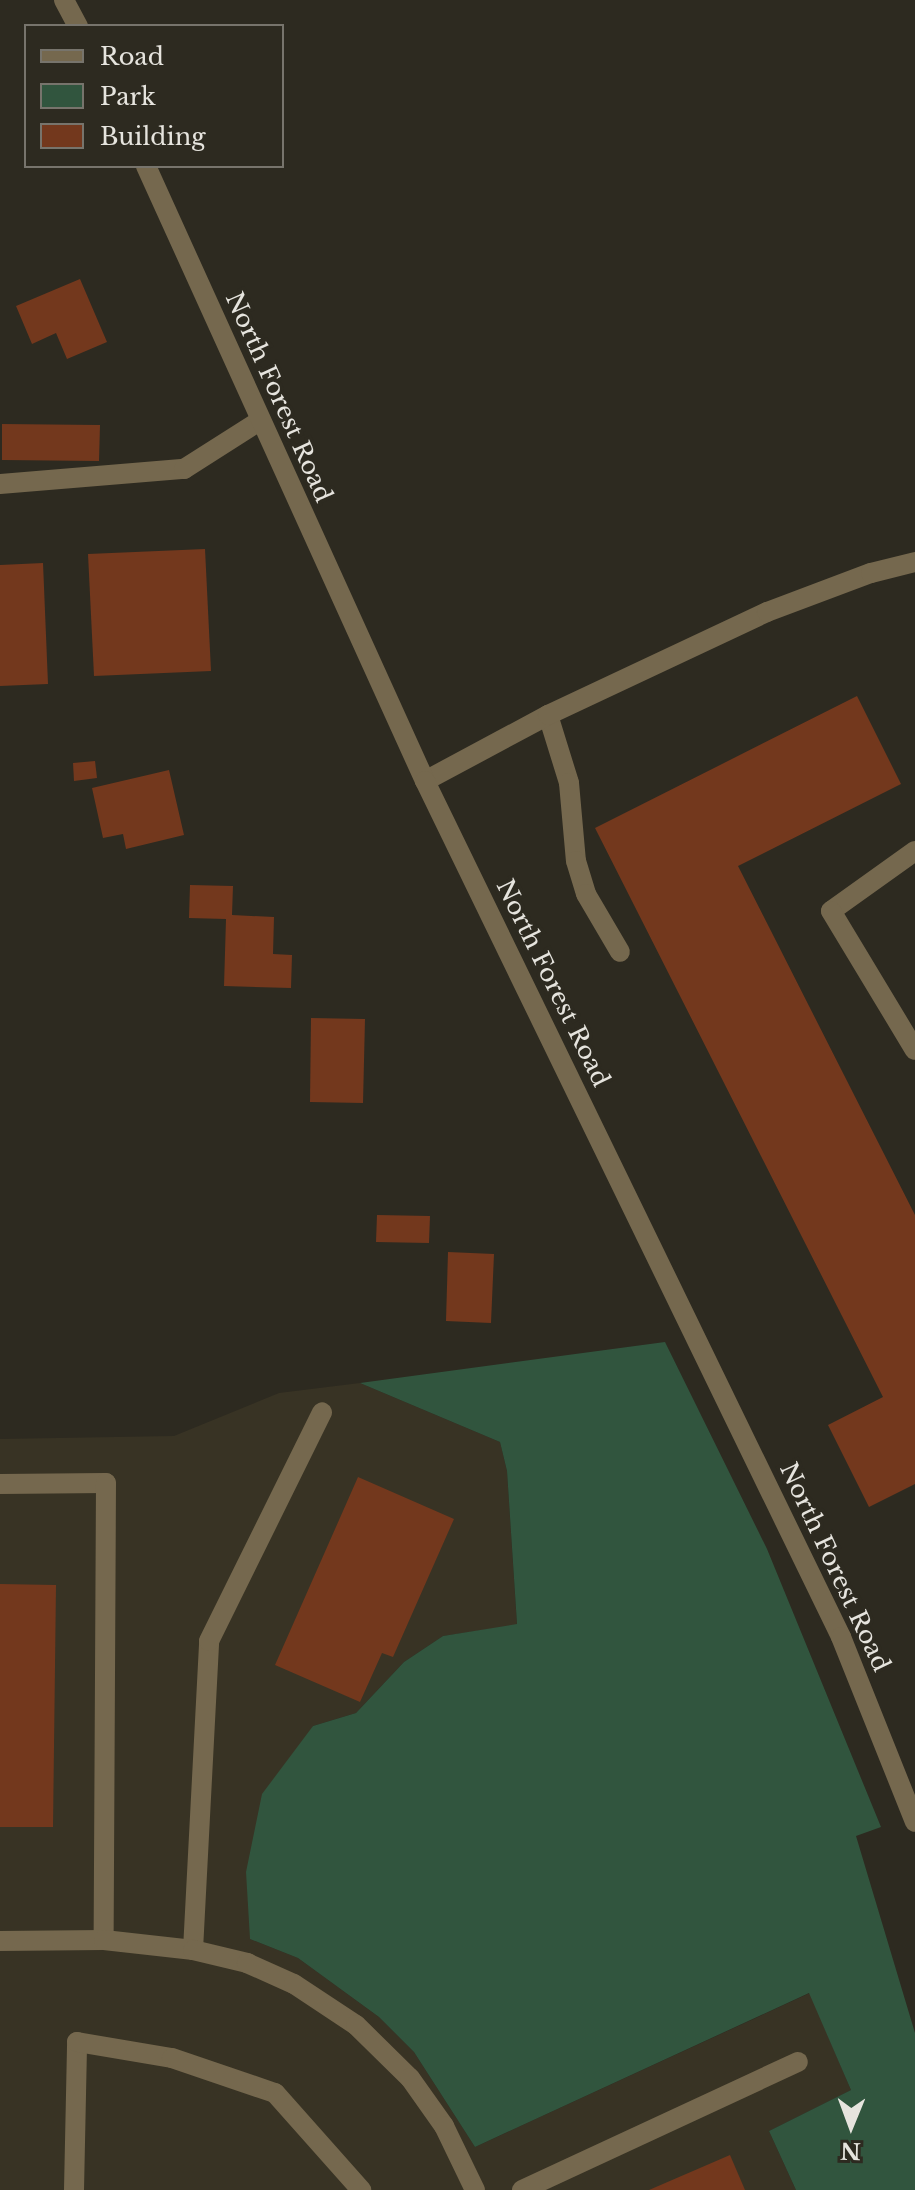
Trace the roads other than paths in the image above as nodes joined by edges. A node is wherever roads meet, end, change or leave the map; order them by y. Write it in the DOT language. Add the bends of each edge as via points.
graph roads {
  1 [pos="64,0"];
  2 [pos="77,24"];
  3 [pos="147,168"];
  4 [pos="261,420"];
  5 [pos="0,484"];
  6 [pos="915,562"];
  7 [pos="548,715"];
  8 [pos="425,781"];
  9 [pos="912,860"];
  10 [pos="620,952"];
  11 [pos="915,1050"];
  12 [pos="322,1412"];
  13 [pos="0,1484"];
  14 [pos="915,1822"];
  15 [pos="104,1940"];
  16 [pos="0,1941"];
  17 [pos="193,1950"];
  18 [pos="798,2062"];
  19 [pos="74,2190"];
  20 [pos="361,2190"];
  21 [pos="475,2190"];
  22 [pos="522,2190"];
  1 -- 2 [label="street"];
  3 -- 4 [label="street, North Forest Road"];
  4 -- 5 [label="street" via="184,469"];
  4 -- 8 [label="street, North Forest Road"];
  6 -- 7 [label="street" via="767,612"];
  7 -- 8 [label="street"];
  7 -- 10 [label="street" via="569,783 576,861 586,894"];
  8 -- 14 [label="street, North Forest Road" via="841,1637"];
  9 -- 11 [label="street" via="831,911"];
  12 -- 17 [label="street" via="209,1641"];
  13 -- 15 [label="street" via="106,1483"];
  15 -- 16 [label="street"];
  15 -- 17 [label="street"];
  17 -- 21 [label="street" via="273,1974 356,2025 429,2104"];
  18 -- 22 [label="street"];
  19 -- 20 [label="street" via="77,2042 172,2058 275,2093"];
}
